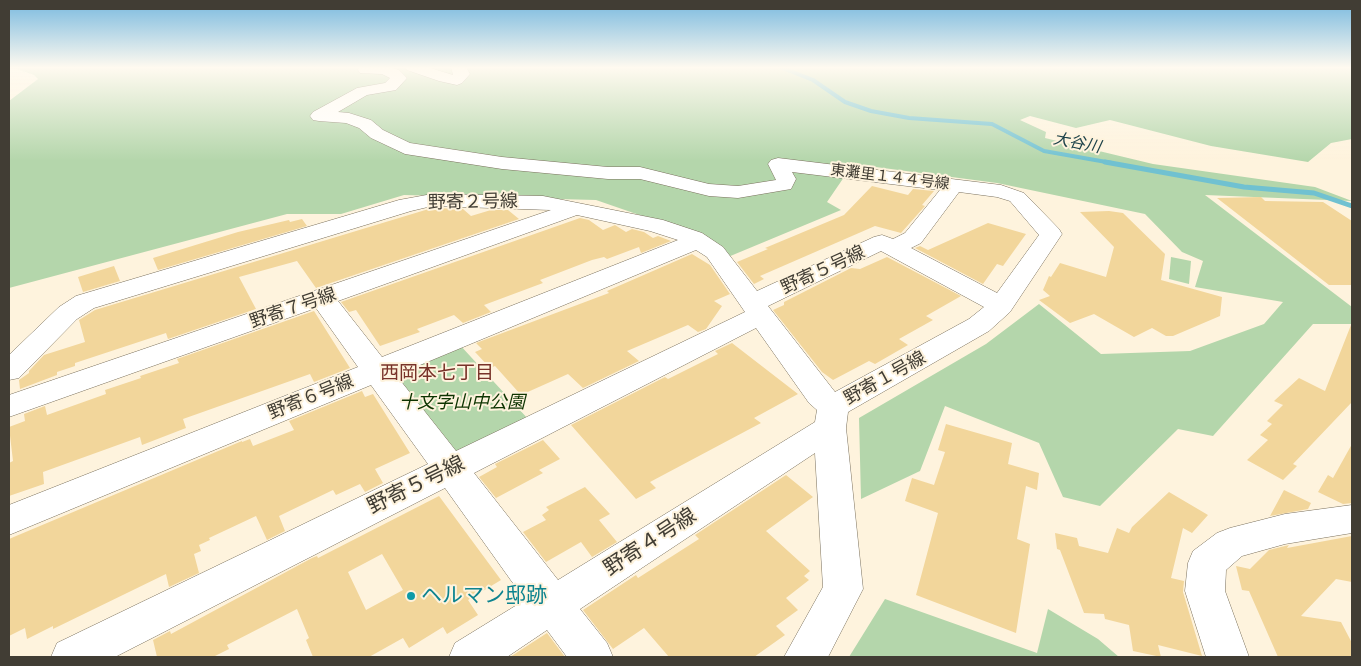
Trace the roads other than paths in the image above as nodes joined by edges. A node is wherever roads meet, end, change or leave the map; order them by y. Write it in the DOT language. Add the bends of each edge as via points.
graph roads {
  1 [pos="351,98"];
  2 [pos="954,185"];
  3 [pos="1001,191"];
  4 [pos="577,208"];
  5 [pos="697,241"];
  6 [pos="892,248"];
  7 [pos="322,298"];
  8 [pos="1001,306"];
  9 [pos="757,309"];
  10 [pos="9,371"];
  11 [pos="376,371"];
  12 [pos="9,406"];
  13 [pos="831,417"];
  14 [pos="449,469"];
  15 [pos="1352,519"];
  16 [pos="9,520"];
  17 [pos="553,604"];
  18 [pos="72,657"];
  19 [pos="470,657"];
  20 [pos="592,657"];
  21 [pos="806,657"];
  22 [pos="1227,657"];
  1 -- 2 [label="street, 東灘里１４４号線" via="319,116 349,118 405,148 532,166 640,173 686,186 738,192 784,185 786,179 778,164"];
  2 -- 3 [label="street, 東灘里１４４号線"];
  2 -- 6 [label="street" via="913,238"];
  3 -- 8 [label="street, 野寄１号線" via="1017,197 1051,234"];
  4 -- 5 [label="street, 野寄２号線" via="655,225"];
  4 -- 7 [label="street, 野寄７号線"];
  4 -- 10 [label="street, 野寄２号線" via="543,202 459,200 432,200 407,205 85,302 68,313"];
  5 -- 9 [label="street, 野寄２号線" via="715,252"];
  5 -- 11 [label="street, 野寄６号線"];
  6 -- 8 [label="street"];
  6 -- 9 [label="street, 野寄５号線" via="882,242"];
  7 -- 11 [label="street"];
  7 -- 12 [label="street, 野寄７号線"];
  8 -- 13 [label="street, 野寄１号線" via="979,326"];
  9 -- 13 [label="street, 野寄２号線" via="820,396"];
  9 -- 14 [label="street, 野寄５号線"];
  11 -- 14 [label="street"];
  11 -- 16 [label="street, 野寄６号線"];
  13 -- 17 [label="street, 野寄４号線"];
  13 -- 21 [label="street" via="843,589"];
  14 -- 17 [label="street"];
  14 -- 18 [label="street, 野寄５号線"];
  15 -- 22 [label="street" via="1285,529 1230,544 1207,563 1205,590"];
  17 -- 19 [label="street, 野寄４号線"];
  17 -- 20 [label="street"];
}
